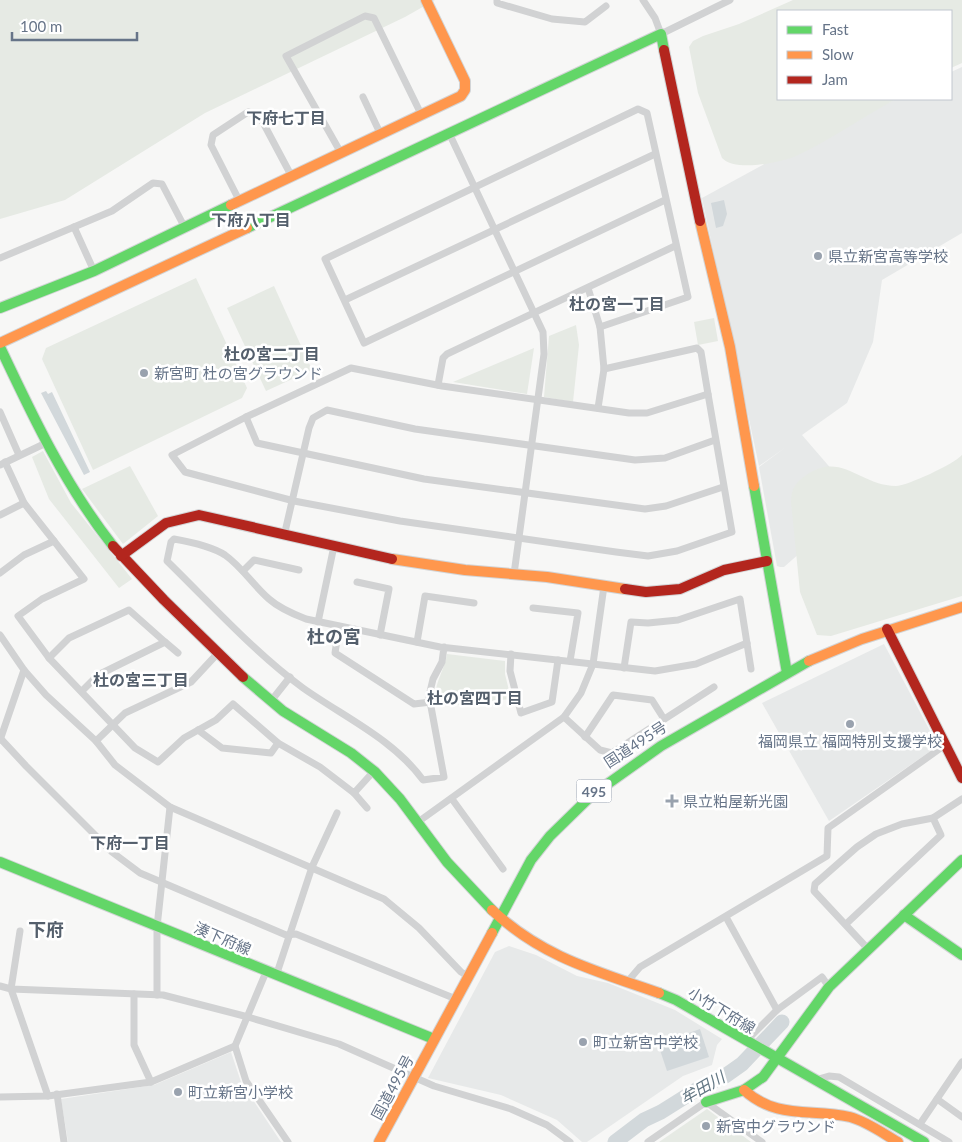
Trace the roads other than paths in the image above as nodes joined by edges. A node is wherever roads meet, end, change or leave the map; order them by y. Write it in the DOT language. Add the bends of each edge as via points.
graph roads {
  1 [pos="426,0"];
  2 [pos="497,0"];
  3 [pos="643,0"];
  4 [pos="730,0"];
  5 [pos="606,6"];
  6 [pos="661,34"];
  7 [pos="363,97"];
  8 [pos="422,116"];
  9 [pos="449,133"];
  10 [pos="381,135"];
  11 [pos="341,153"];
  12 [pos="655,154"];
  13 [pos="292,177"];
  14 [pos="476,187"];
  15 [pos="665,200"];
  16 [pos="240,202"];
  17 [pos="74,227"];
  18 [pos="185,228"];
  19 [pos="494,230"];
  20 [pos="675,246"];
  21 [pos="0,258"];
  22 [pos="94,271"];
  23 [pos="515,271"];
  24 [pos="588,288"];
  25 [pos="345,300"];
  26 [pos="0,308"];
  27 [pos="534,313"];
  28 [pos="600,327"];
  29 [pos="0,343"];
  30 [pos="0,347"];
  31 [pos="604,369"];
  32 [pos="438,385"];
  33 [pos="708,394"];
  34 [pos="537,400"];
  35 [pos="598,408"];
  36 [pos="0,412"];
  37 [pos="246,417"];
  38 [pos="715,440"];
  39 [pos="46,443"];
  40 [pos="532,446"];
  41 [pos="304,453"];
  42 [pos="19,455"];
  43 [pos="3,464"];
  44 [pos="723,487"];
  45 [pos="526,492"];
  46 [pos="294,501"];
  47 [pos="24,503"];
  48 [pos="0,515"];
  49 [pos="284,536"];
  50 [pos="519,539"];
  51 [pos="54,541"];
  52 [pos="334,546"];
  53 [pos="121,556"];
  54 [pos="767,561"];
  55 [pos="299,570"];
  56 [pos="243,571"];
  57 [pos="0,573"];
  58 [pos="514,574"];
  59 [pos="357,582"];
  60 [pos="604,586"];
  61 [pos="474,603"];
  62 [pos="533,608"];
  63 [pos="962,608"];
  64 [pos="318,622"];
  65 [pos="339,627"];
  66 [pos="887,629"];
  67 [pos="0,635"];
  68 [pos="380,635"];
  69 [pos="166,642"];
  70 [pos="417,642"];
  71 [pos="747,642"];
  72 [pos="444,647"];
  73 [pos="178,653"];
  74 [pos="218,653"];
  75 [pos="511,654"];
  76 [pos="49,658"];
  77 [pos="558,660"];
  78 [pos="570,662"];
  79 [pos="593,664"];
  80 [pos="624,668"];
  81 [pos="751,669"];
  82 [pos="24,670"];
  83 [pos="787,672"];
  84 [pos="290,677"];
  85 [pos="714,687"];
  86 [pos="82,691"];
  87 [pos="271,701"];
  88 [pos="431,702"];
  89 [pos="564,717"];
  90 [pos="664,719"];
  91 [pos="114,725"];
  92 [pos="198,730"];
  93 [pos="585,737"];
  94 [pos="0,739"];
  95 [pos="96,741"];
  96 [pos="278,743"];
  97 [pos="945,744"];
  98 [pos="374,771"];
  99 [pos="962,778"];
  100 [pos="354,793"];
  101 [pos="452,799"];
  102 [pos="962,799"];
  103 [pos="170,807"];
  104 [pos="366,808"];
  105 [pos="337,813"];
  106 [pos="933,818"];
  107 [pos="418,822"];
  108 [pos="962,860"];
  109 [pos="0,862"];
  110 [pos="312,868"];
  111 [pos="503,869"];
  112 [pos="162,884"];
  113 [pos="904,915"];
  114 [pos="726,917"];
  115 [pos="500,918"];
  116 [pos="846,924"];
  117 [pos="157,926"];
  118 [pos="20,931"];
  119 [pos="290,934"];
  120 [pos="869,950"];
  121 [pos="962,955"];
  122 [pos="266,972"];
  123 [pos="276,976"];
  124 [pos="468,976"];
  125 [pos="628,981"];
  126 [pos="0,986"];
  127 [pos="829,987"];
  128 [pos="10,989"];
  129 [pos="134,994"];
  130 [pos="157,995"];
  131 [pos="456,999"];
  132 [pos="777,1010"];
  133 [pos="248,1017"];
  134 [pos="434,1039"];
  135 [pos="748,1042"];
  136 [pos="235,1046"];
  137 [pos="776,1059"];
  138 [pos="962,1062"];
  139 [pos="414,1078"];
  140 [pos="815,1080"];
  141 [pos="151,1082"];
  142 [pos="744,1090"];
  143 [pos="57,1094"];
  144 [pos="48,1096"];
  145 [pos="0,1097"];
  146 [pos="937,1099"];
  147 [pos="706,1102"];
  148 [pos="962,1116"];
  149 [pos="920,1124"];
  150 [pos="64,1142"];
  151 [pos="288,1142"];
  152 [pos="379,1142"];
  153 [pos="570,1142"];
  154 [pos="648,1142"];
  155 [pos="762,1142"];
  156 [pos="898,1142"];
  157 [pos="924,1142"];
  158 [pos="949,1142"];
  1 -- 8 [label="main road" via="465,80 465,90 460,96"];
  2 -- 5 [label="street" via="552,19 585,22"];
  3 -- 6 [label="street"];
  4 -- 6 [label="street"];
  6 -- 9 [label="main road"];
  6 -- 54 [label="main road" via="684,151 730,347"];
  7 -- 10 [label="street"];
  8 -- 10 [label="main road"];
  8 -- 11 [label="street" via="374,18 365,16 286,56"];
  9 -- 14 [label="street"];
  9 -- 29 [label="main road"];
  10 -- 11 [label="main road"];
  11 -- 13 [label="main road"];
  12 -- 14 [label="street" via="647,113 638,110"];
  12 -- 15 [label="street"];
  12 -- 19 [label="street"];
  13 -- 16 [label="main road"];
  13 -- 16 [label="street" via="259,115 248,112 213,135 211,146"];
  14 -- 19 [label="street"];
  14 -- 25 [label="street" via="325,259"];
  15 -- 20 [label="street"];
  15 -- 23 [label="street"];
  16 -- 18 [label="main road"];
  17 -- 18 [label="street" via="112,211 153,183 162,184"];
  17 -- 21 [label="street"];
  17 -- 22 [label="street"];
  18 -- 22 [label="main road"];
  19 -- 23 [label="street"];
  19 -- 25 [label="street"];
  20 -- 24 [label="street"];
  20 -- 28 [label="street" via="688,297"];
  22 -- 26 [label="main road"];
  23 -- 25 [label="street" via="364,343"];
  23 -- 27 [label="street"];
  24 -- 27 [label="street"];
  24 -- 28 [label="street"];
  27 -- 32 [label="street" via="447,354 443,358"];
  27 -- 34 [label="street" via="543,332 544,354"];
  28 -- 31 [label="street"];
  30 -- 39 [label="main road, 小竹下府線"];
  31 -- 33 [label="street" via="697,348 702,352"];
  31 -- 35 [label="street"];
  32 -- 34 [label="street"];
  32 -- 37 [label="street" via="351,368"];
  33 -- 35 [label="street" via="647,413"];
  33 -- 38 [label="street"];
  34 -- 35 [label="street"];
  34 -- 40 [label="street"];
  36 -- 42 [label="street"];
  37 -- 41 [label="street" via="257,443"];
  37 -- 46 [label="street" via="172,454 185,472"];
  38 -- 40 [label="street" via="665,458 646,461"];
  38 -- 44 [label="street"];
  39 -- 42 [label="street"];
  39 -- 53 [label="main road, 小竹下府線" via="71,488"];
  40 -- 41 [label="street" via="415,429 327,410 313,418"];
  40 -- 45 [label="street"];
  41 -- 45 [label="street" via="424,480"];
  41 -- 46 [label="street"];
  42 -- 43 [label="street"];
  43 -- 47 [label="street"];
  44 -- 45 [label="street" via="666,506 645,509"];
  44 -- 50 [label="street" via="732,532 677,551 648,556"];
  45 -- 50 [label="street"];
  46 -- 49 [label="street"];
  46 -- 50 [label="street"];
  47 -- 48 [label="street"];
  47 -- 51 [label="street"];
  49 -- 52 [label="main road"];
  49 -- 53 [label="main road" via="210,516 188,515 168,520"];
  50 -- 58 [label="street"];
  51 -- 57 [label="street" via="24,555"];
  51 -- 76 [label="street" via="84,579 42,599 18,616"];
  52 -- 58 [label="main road" via="396,560"];
  52 -- 64 [label="street"];
  53 -- 74 [label="main road, 小竹下府線"];
  54 -- 60 [label="main road" via="730,568 667,591 646,592"];
  54 -- 83 [label="main road"];
  55 -- 56 [label="street" via="254,560"];
  56 -- 64 [label="street" via="269,600 290,613"];
  56 -- 84 [label="street" via="213,549 174,539 171,542 167,561"];
  58 -- 60 [label="main road"];
  59 -- 68 [label="street" via="389,589"];
  60 -- 79 [label="street"];
  61 -- 70 [label="street" via="426,596"];
  62 -- 78 [label="street" via="578,613"];
  63 -- 66 [label="main road, 国道495号 / 495"];
  64 -- 65 [label="street"];
  65 -- 68 [label="street"];
  65 -- 88 [label="street" via="335,653 414,704"];
  66 -- 83 [label="main road, 国道495号 / 495"];
  66 -- 97 [label="main road"];
  67 -- 82 [label="street"];
  68 -- 70 [label="street"];
  69 -- 73 [label="street"];
  69 -- 76 [label="street" via="129,610 69,638"];
  69 -- 86 [label="street" via="98,675"];
  70 -- 72 [label="street"];
  71 -- 80 [label="street" via="712,659 674,669"];
  71 -- 80 [label="street" via="740,599 733,600 678,620 631,622"];
  71 -- 81 [label="street"];
  72 -- 75 [label="street"];
  72 -- 88 [label="street" via="442,662 433,679 429,696"];
  74 -- 87 [label="main road, 小竹下府線"];
  74 -- 91 [label="street" via="191,682 126,713"];
  75 -- 77 [label="street"];
  75 -- 77 [label="street" via="510,670 521,713 552,702"];
  76 -- 86 [label="street"];
  77 -- 78 [label="street"];
  78 -- 79 [label="street"];
  79 -- 80 [label="street"];
  79 -- 89 [label="street" via="581,692"];
  82 -- 94 [label="street"];
  82 -- 95 [label="street" via="46,696"];
  83 -- 115 [label="main road, 国道495号 / 495" via="647,752 587,797 531,860"];
  84 -- 87 [label="street"];
  84 -- 88 [label="street" via="384,742 423,780 444,777"];
  85 -- 90 [label="street"];
  86 -- 91 [label="street"];
  87 -- 98 [label="main road, 小竹下府線"];
  89 -- 93 [label="street"];
  89 -- 101 [label="street"];
  90 -- 93 [label="street" via="612,753 600,750"];
  90 -- 93 [label="street" via="652,700 613,695"];
  91 -- 92 [label="street" via="136,748 158,762"];
  91 -- 95 [label="street"];
  92 -- 96 [label="street" via="222,748 271,753"];
  92 -- 96 [label="street" via="216,720 233,704"];
  94 -- 112 [label="street" via="112,852"];
  95 -- 103 [label="street" via="115,764"];
  96 -- 100 [label="street" via="320,767"];
  97 -- 99 [label="main road"];
  97 -- 114 [label="street" via="828,828 827,856"];
  98 -- 100 [label="street"];
  98 -- 107 [label="main road, 小竹下府線"];
  100 -- 104 [label="street"];
  101 -- 107 [label="street"];
  101 -- 111 [label="street"];
  102 -- 106 [label="street"];
  103 -- 110 [label="street"];
  103 -- 112 [label="street"];
  105 -- 110 [label="street"];
  106 -- 116 [label="street" via="941,835"];
  106 -- 116 [label="street" via="902,824 876,834 815,884 814,891"];
  107 -- 115 [label="main road, 小竹下府線"];
  108 -- 113 [label="main road"];
  109 -- 117 [label="main road, 湊下府線"];
  110 -- 119 [label="street"];
  110 -- 124 [label="street" via="393,904"];
  112 -- 117 [label="street"];
  112 -- 119 [label="street"];
  113 -- 120 [label="main road"];
  113 -- 121 [label="main road"];
  114 -- 125 [label="street" via="640,967"];
  114 -- 132 [label="street"];
  115 -- 124 [label="main road, 国道495号 / 495"];
  115 -- 125 [label="main road, 小竹下府線" via="558,958"];
  116 -- 120 [label="street"];
  117 -- 122 [label="main road, 湊下府線"];
  117 -- 130 [label="street"];
  118 -- 128 [label="street"];
  119 -- 123 [label="street"];
  119 -- 131 [label="street"];
  120 -- 127 [label="main road"];
  122 -- 123 [label="main road, 湊下府線"];
  122 -- 133 [label="street"];
  123 -- 134 [label="main road, 湊下府線"];
  124 -- 131 [label="main road, 国道495号 / 495"];
  125 -- 135 [label="main road, 小竹下府線" via="676,1000"];
  126 -- 128 [label="street"];
  127 -- 132 [label="street" via="822,977"];
  127 -- 137 [label="main road"];
  128 -- 129 [label="street"];
  128 -- 144 [label="street"];
  129 -- 130 [label="street"];
  129 -- 141 [label="street" via="134,1045"];
  130 -- 133 [label="street"];
  131 -- 134 [label="main road, 国道495号 / 495"];
  132 -- 135 [label="street"];
  133 -- 136 [label="street"];
  133 -- 139 [label="street" via="339,1044"];
  134 -- 139 [label="main road, 国道495号 / 495"];
  135 -- 137 [label="main road, 小竹下府線"];
  136 -- 141 [label="street"];
  136 -- 151 [label="street" via="246,1082"];
  137 -- 140 [label="main road, 小竹下府線"];
  137 -- 142 [label="main road" via="763,1077"];
  138 -- 146 [label="street"];
  139 -- 152 [label="main road, 国道495号 / 495"];
  139 -- 153 [label="street" via="511,1109 547,1125"];
  140 -- 149 [label="street" via="829,1076 839,1078"];
  140 -- 157 [label="main road, 小竹下府線"];
  141 -- 143 [label="street"];
  142 -- 147 [label="main road"];
  142 -- 156 [label="main road" via="757,1102 792,1113 851,1117"];
  143 -- 144 [label="street"];
  143 -- 150 [label="street"];
  144 -- 145 [label="street"];
  146 -- 148 [label="street"];
  146 -- 149 [label="street"];
  147 -- 154 [label="street"];
  147 -- 155 [label="street"];
  149 -- 158 [label="street"];
}
